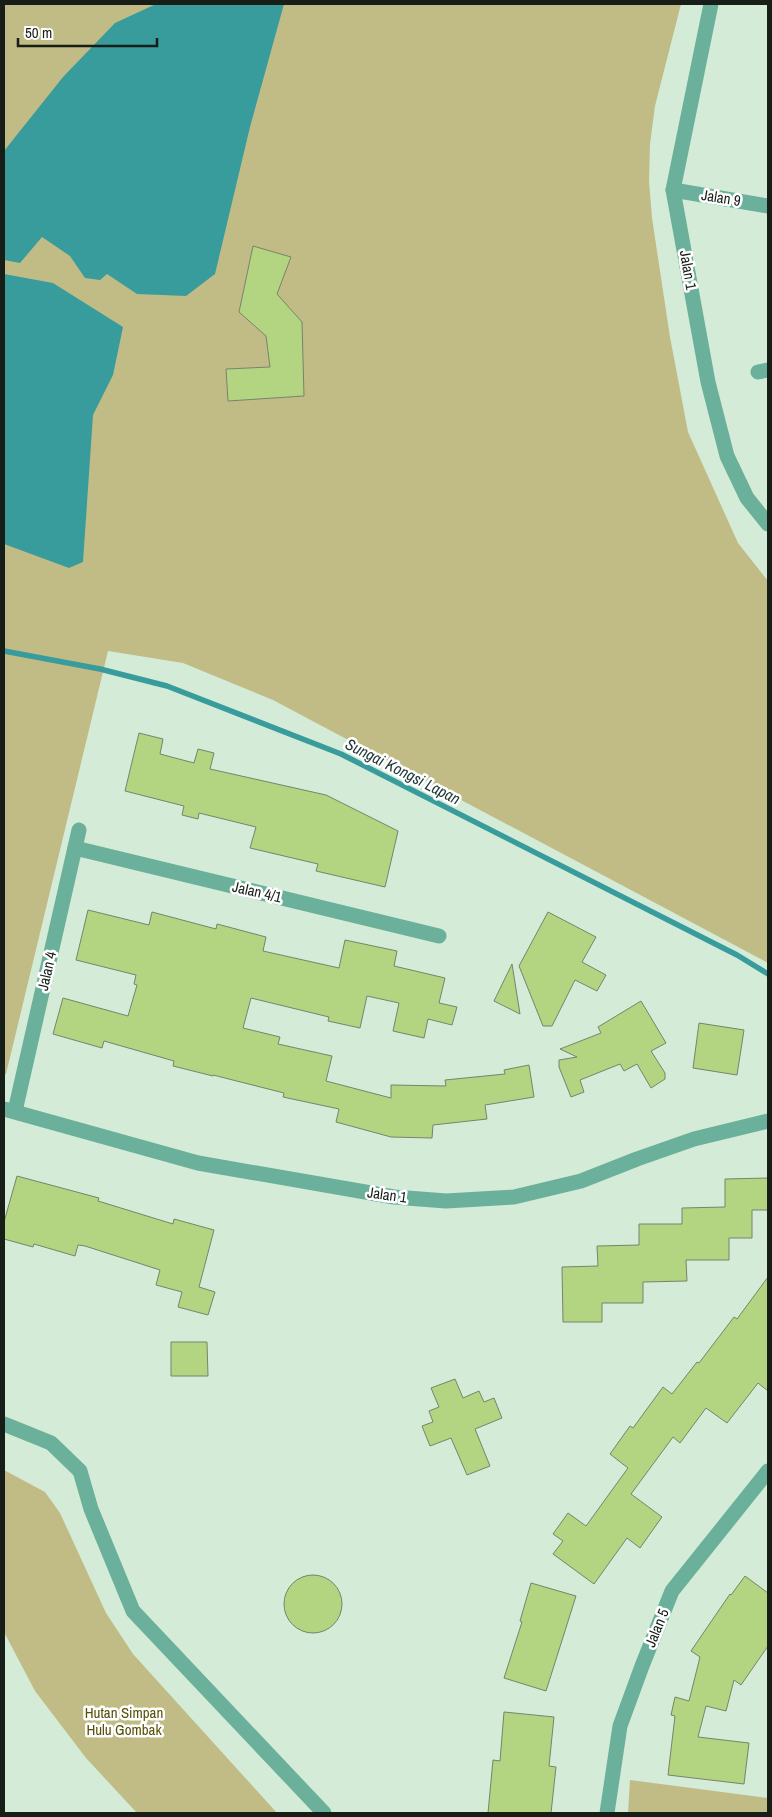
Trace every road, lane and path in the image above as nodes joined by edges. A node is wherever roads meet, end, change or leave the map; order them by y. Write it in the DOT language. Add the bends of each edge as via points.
graph roads {
  1 [pos="711,4"];
  2 [pos="673,190"];
  3 [pos="768,206"];
  4 [pos="768,524"];
  5 [pos="79,830"];
  6 [pos="75,848"];
  7 [pos="439,936"];
  8 [pos="9,1110"];
  9 [pos="768,1121"];
  10 [pos="4,1424"];
  11 [pos="768,1471"];
  12 [pos="324,1813"];
  13 [pos="607,1813"];
  1 -- 2 [label="street, Jalan 1"];
  2 -- 3 [label="street, Jalan 9"];
  2 -- 4 [label="street, Jalan 1" via="708,382 727,456 747,498"];
  5 -- 6 [label="street, Jalan 4"];
  6 -- 7 [label="street, Jalan 4/1"];
  6 -- 8 [label="street, Jalan 4"];
  8 -- 9 [label="street, Jalan 1" via="198,1163 394,1197 446,1201 514,1197 581,1181 694,1139"];
  10 -- 12 [label="street" via="51,1443 80,1471 133,1611"];
  11 -- 13 [label="street, Jalan 5" via="672,1591 620,1726"];
}
